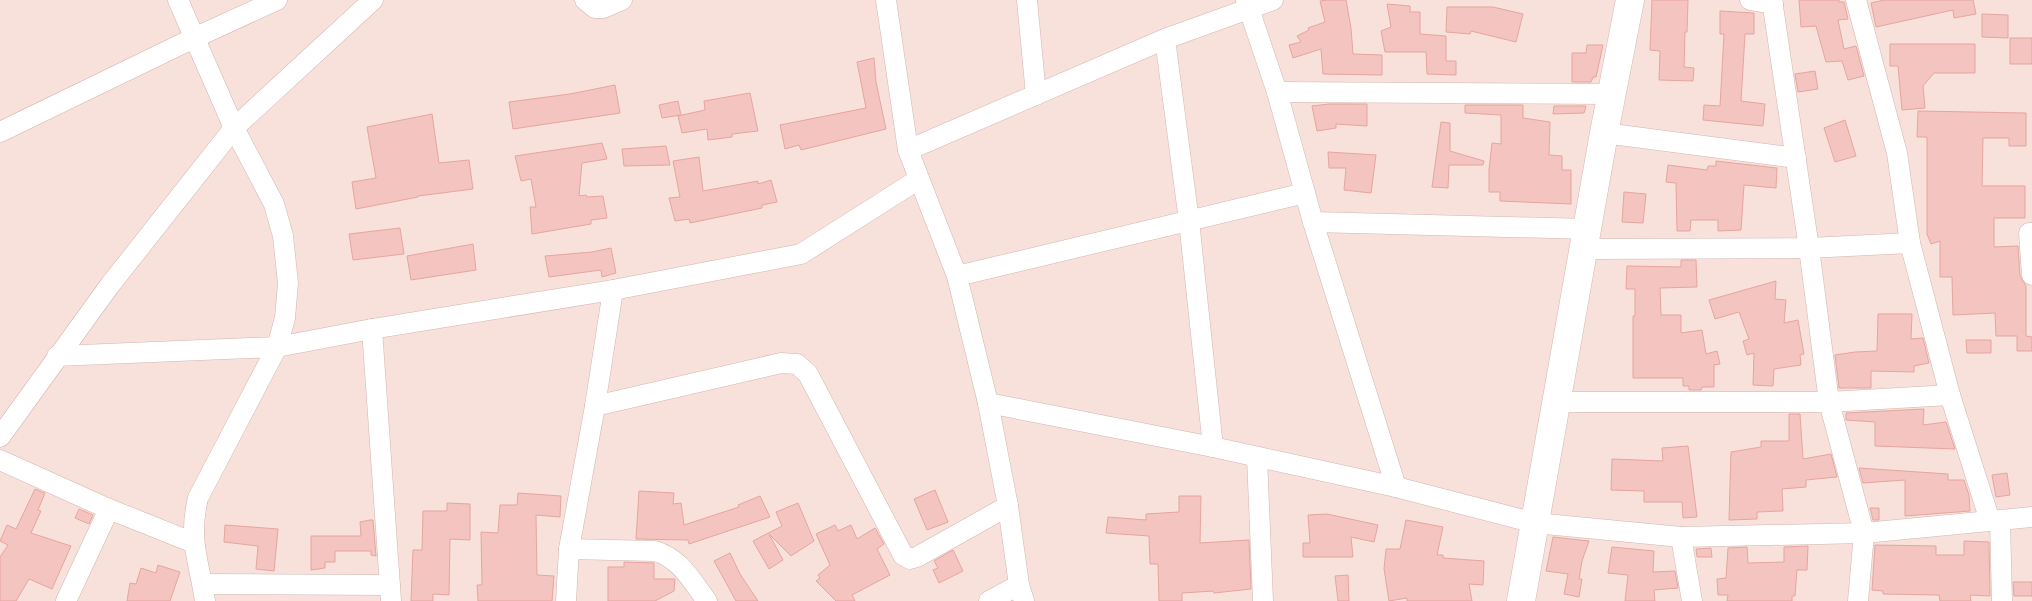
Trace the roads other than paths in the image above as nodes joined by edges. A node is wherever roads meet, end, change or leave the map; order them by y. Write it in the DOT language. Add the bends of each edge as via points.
graph roads {
  1 [pos="178,0"];
  2 [pos="277,0"];
  3 [pos="373,0"];
  4 [pos="585,0"];
  5 [pos="622,0"];
  6 [pos="886,0"];
  7 [pos="1027,0"];
  8 [pos="1273,0"];
  9 [pos="1630,0"];
  10 [pos="1750,0"];
  11 [pos="1856,0"];
  12 [pos="1772,2"];
  13 [pos="1247,4"];
  14 [pos="194,38"];
  15 [pos="1165,39"];
  16 [pos="1277,92"];
  17 [pos="1612,94"];
  18 [pos="1036,96"];
  19 [pos="234,128"];
  20 [pos="0,132"];
  21 [pos="1604,133"];
  22 [pos="908,150"];
  23 [pos="1796,158"];
  24 [pos="919,179"];
  25 [pos="1305,193"];
  26 [pos="1189,221"];
  27 [pos="1313,222"];
  28 [pos="2032,233"];
  29 [pos="1586,239"];
  30 [pos="1910,242"];
  31 [pos="1810,248"];
  32 [pos="2032,275"];
  33 [pos="957,276"];
  34 [pos="613,290"];
  35 [pos="372,329"];
  36 [pos="277,347"];
  37 [pos="57,356"];
  38 [pos="1950,395"];
  39 [pos="1555,402"];
  40 [pos="1829,402"];
  41 [pos="988,403"];
  42 [pos="595,406"];
  43 [pos="1,433"];
  44 [pos="1213,447"];
  45 [pos="1257,457"];
  46 [pos="0,460"];
  47 [pos="1396,487"];
  48 [pos="1008,506"];
  49 [pos="109,508"];
  50 [pos="2032,517"];
  51 [pos="1995,521"];
  52 [pos="1535,523"];
  53 [pos="1864,533"];
  54 [pos="1681,537"];
  55 [pos="194,543"];
  56 [pos="569,549"];
  57 [pos="204,593"];
  58 [pos="390,593"];
  59 [pos="1022,593"];
  60 [pos="66,601"];
  61 [pos="566,601"];
  62 [pos="707,601"];
  63 [pos="988,601"];
  64 [pos="1263,601"];
  65 [pos="1521,601"];
  66 [pos="1692,601"];
  67 [pos="1858,601"];
  68 [pos="2002,601"];
  1 -- 14 [label="street"];
  2 -- 14 [label="street"];
  3 -- 19 [label="street"];
  4 -- 5 [label="street" via="595,8"];
  6 -- 22 [label="street"];
  7 -- 18 [label="street"];
  8 -- 13 [label="street"];
  9 -- 17 [label="street"];
  10 -- 12 [label="street"];
  11 -- 30 [label="street" via="1897,153"];
  12 -- 23 [label="street"];
  13 -- 15 [label="street"];
  13 -- 16 [label="street"];
  14 -- 19 [label="street"];
  14 -- 20 [label="street"];
  15 -- 18 [label="street"];
  15 -- 26 [label="street"];
  16 -- 17 [label="street"];
  16 -- 25 [label="street"];
  17 -- 21 [label="street"];
  18 -- 22 [label="street"];
  19 -- 36 [label="street" via="274,204 283,236 288,283 285,318"];
  19 -- 37 [label="street" via="148,234"];
  21 -- 23 [label="street"];
  21 -- 29 [label="street"];
  22 -- 24 [label="street"];
  23 -- 31 [label="street"];
  24 -- 33 [label="street"];
  24 -- 34 [label="street" via="801,254"];
  25 -- 26 [label="street"];
  25 -- 27 [label="street"];
  26 -- 33 [label="street"];
  26 -- 44 [label="street"];
  27 -- 29 [label="street"];
  27 -- 47 [label="street"];
  28 -- 32 [label="street" via="2029,233"];
  29 -- 31 [label="street"];
  29 -- 39 [label="street"];
  30 -- 31 [label="street"];
  30 -- 38 [label="street"];
  31 -- 40 [label="street"];
  33 -- 41 [label="street"];
  34 -- 35 [label="street"];
  34 -- 42 [label="street"];
  35 -- 36 [label="street"];
  35 -- 58 [label="street"];
  36 -- 37 [label="street"];
  36 -- 55 [label="street" via="198,498 193,520"];
  37 -- 43 [label="street"];
  38 -- 40 [label="street"];
  38 -- 51 [label="street"];
  39 -- 40 [label="street"];
  39 -- 52 [label="street"];
  40 -- 53 [label="street"];
  41 -- 44 [label="street"];
  41 -- 48 [label="street"];
  42 -- 48 [label="street" via="781,363 798,364 808,374 903,555 910,559 917,557"];
  42 -- 56 [label="street"];
  44 -- 45 [label="street"];
  45 -- 47 [label="street"];
  45 -- 64 [label="street"];
  46 -- 49 [label="street"];
  47 -- 52 [label="street"];
  48 -- 59 [label="street"];
  49 -- 55 [label="street"];
  49 -- 60 [label="street"];
  50 -- 51 [label="street"];
  51 -- 53 [label="street"];
  51 -- 68 [label="street"];
  52 -- 54 [label="street"];
  52 -- 65 [label="street"];
  53 -- 54 [label="street"];
  53 -- 67 [label="street"];
  54 -- 66 [label="street"];
  55 -- 57 [label="street"];
  56 -- 61 [label="street"];
  56 -- 62 [label="street" via="665,554 678,562"];
  57 -- 58 [label="street"];
  59 -- 63 [label="street"];
}
